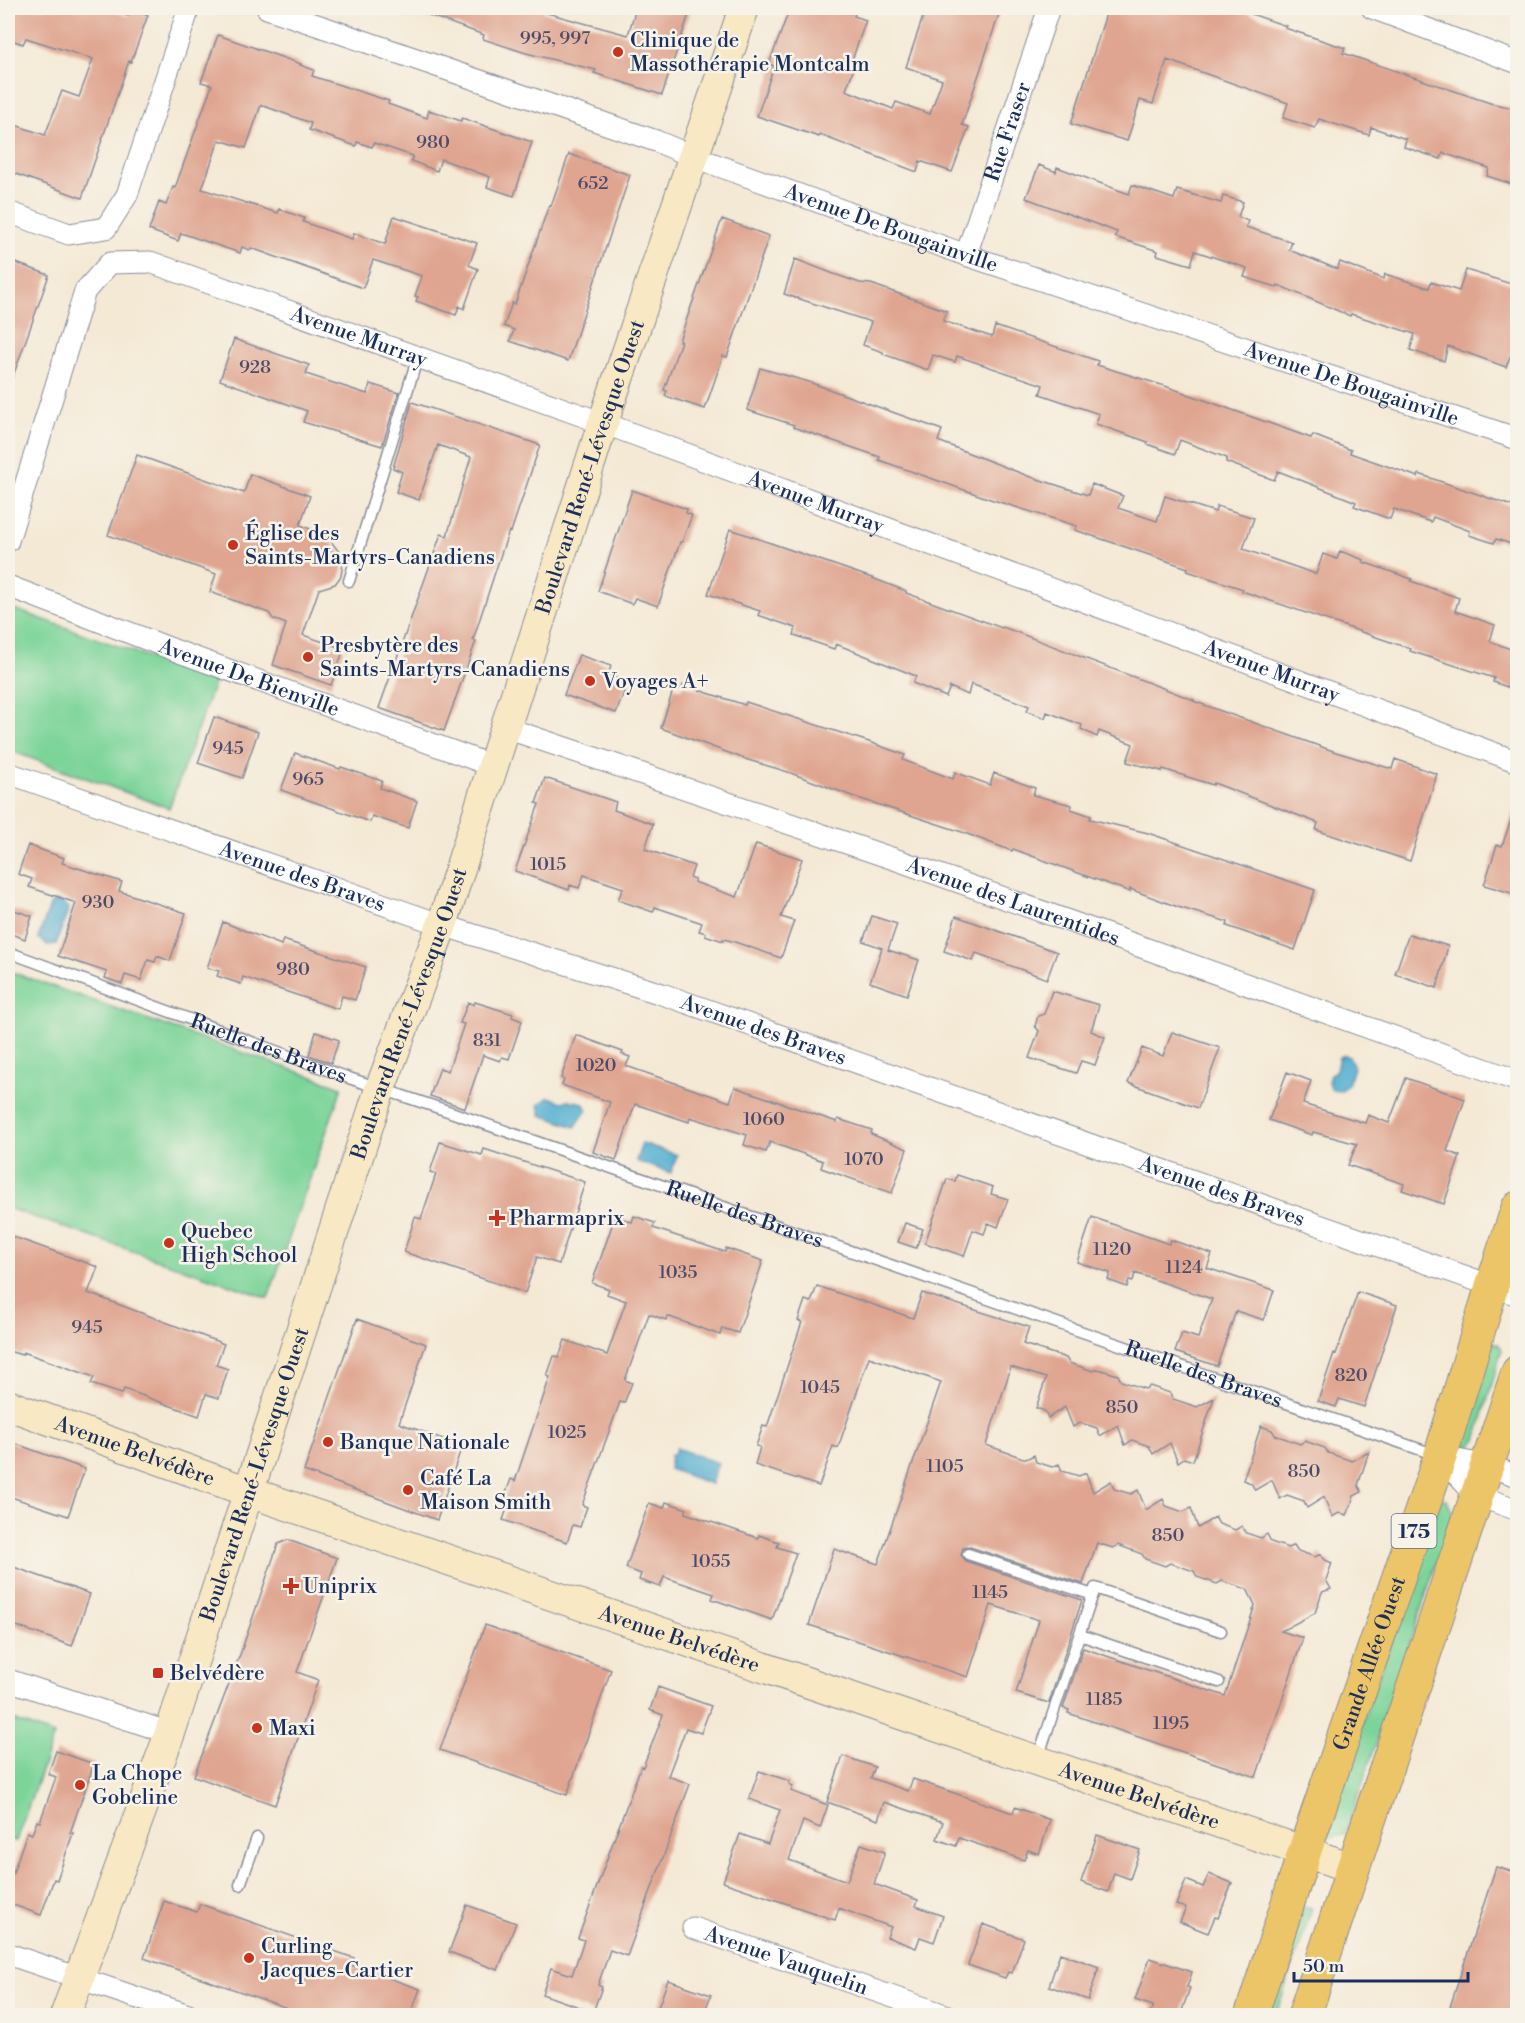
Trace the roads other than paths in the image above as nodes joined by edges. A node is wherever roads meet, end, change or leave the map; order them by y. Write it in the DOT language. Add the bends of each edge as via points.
graph roads {
  1 [pos="189,8"];
  2 [pos="267,8"];
  3 [pos="744,8"];
  4 [pos="1049,8"];
  5 [pos="1372,8"];
  6 [pos="1518,63"];
  7 [pos="694,157"];
  8 [pos="8,213"];
  9 [pos="966,255"];
  10 [pos="418,356"];
  11 [pos="603,423"];
  12 [pos="1518,439"];
  13 [pos="8,541"];
  14 [pos="349,581"];
  15 [pos="8,586"];
  16 [pos="506,728"];
  17 [pos="1518,762"];
  18 [pos="493,766"];
  19 [pos="8,773"];
  20 [pos="442,925"];
  21 [pos="8,952"];
  22 [pos="1518,1081"];
  23 [pos="380,1089"];
  24 [pos="1518,1208"];
  25 [pos="1505,1290"];
  26 [pos="1518,1372"];
  27 [pos="8,1405"];
  28 [pos="1440,1457"];
  29 [pos="1485,1465"];
  30 [pos="1518,1476"];
  31 [pos="249,1492"];
  32 [pos="1476,1496"];
  33 [pos="1518,1509"];
  34 [pos="968,1554"];
  35 [pos="1093,1594"];
  36 [pos="1221,1631"];
  37 [pos="1080,1635"];
  38 [pos="8,1680"];
  39 [pos="1219,1682"];
  40 [pos="170,1733"];
  41 [pos="1037,1761"];
  42 [pos="257,1838"];
  43 [pos="1305,1852"];
  44 [pos="1352,1868"];
  45 [pos="240,1885"];
  46 [pos="693,1928"];
  47 [pos="8,1953"];
  48 [pos="79,1977"];
  49 [pos="65,2016"];
  50 [pos="191,2016"];
  51 [pos="948,2016"];
  52 [pos="1251,2016"];
  53 [pos="1304,2016"];
  1 -- 8 [label="street" via="127,195 106,228 69,234"];
  2 -- 7 [label="street, Avenue De Bougainville"];
  3 -- 7 [label="main road, Boulevard René-Lévesque Ouest"];
  4 -- 9 [label="street, Rue Fraser"];
  5 -- 6 [label="street"];
  7 -- 9 [label="street, Avenue De Bougainville"];
  7 -- 11 [label="main road, Boulevard René-Lévesque Ouest"];
  9 -- 12 [label="street, Avenue De Bougainville"];
  10 -- 11 [label="street, Avenue Murray"];
  10 -- 13 [label="street, Avenue Murray" via="150,262 110,263 85,291"];
  10 -- 14 [label="lane"];
  11 -- 16 [label="main road, Boulevard René-Lévesque Ouest"];
  11 -- 17 [label="street, Avenue Murray"];
  15 -- 18 [label="street, Avenue De Bienville"];
  16 -- 18 [label="main road, Boulevard René-Lévesque Ouest"];
  16 -- 22 [label="street, Avenue des Laurentides" via="900,861"];
  18 -- 20 [label="main road, Boulevard René-Lévesque Ouest"];
  19 -- 20 [label="street, Avenue des Braves"];
  20 -- 23 [label="main road, Boulevard René-Lévesque Ouest"];
  20 -- 25 [label="street, Avenue des Braves" via="662,994"];
  21 -- 23 [label="lane, Ruelle des Braves"];
  23 -- 28 [label="lane, Ruelle des Braves"];
  23 -- 31 [label="main road, Boulevard René-Lévesque Ouest"];
  24 -- 25 [label="main road, Grande Allée Ouest / 175"];
  25 -- 28 [label="main road, Grande Allée Ouest / 175"];
  26 -- 29 [label="main road, 175"];
  27 -- 31 [label="main road, Avenue Belvédère"];
  28 -- 29 [label="street, Ruelle des Braves"];
  28 -- 32 [label="street"];
  28 -- 43 [label="main road, Grande Allée Ouest / 175"];
  29 -- 30 [label="street, Ruelle des Braves"];
  29 -- 32 [label="main road, 175"];
  31 -- 40 [label="main road, Boulevard René-Lévesque Ouest"];
  31 -- 41 [label="main road, Avenue Belvédère"];
  32 -- 33 [label="street"];
  32 -- 44 [label="main road, 175"];
  34 -- 35 [label="lane"];
  35 -- 36 [label="lane" via="1095,1588"];
  35 -- 37 [label="lane"];
  37 -- 39 [label="lane"];
  37 -- 41 [label="lane"];
  38 -- 40 [label="street"];
  40 -- 48 [label="main road, Boulevard René-Lévesque Ouest"];
  41 -- 43 [label="main road, Avenue Belvédère"];
  42 -- 45 [label="lane"];
  43 -- 44 [label="main road, Avenue Belvédère"];
  43 -- 52 [label="main road, Grande Allée Ouest / 175"];
  44 -- 53 [label="main road, 175"];
  46 -- 51 [label="street, Avenue Vauquelin"];
  47 -- 48 [label="street"];
  48 -- 49 [label="main road, Boulevard René-Lévesque Ouest"];
  48 -- 50 [label="street"];
}
